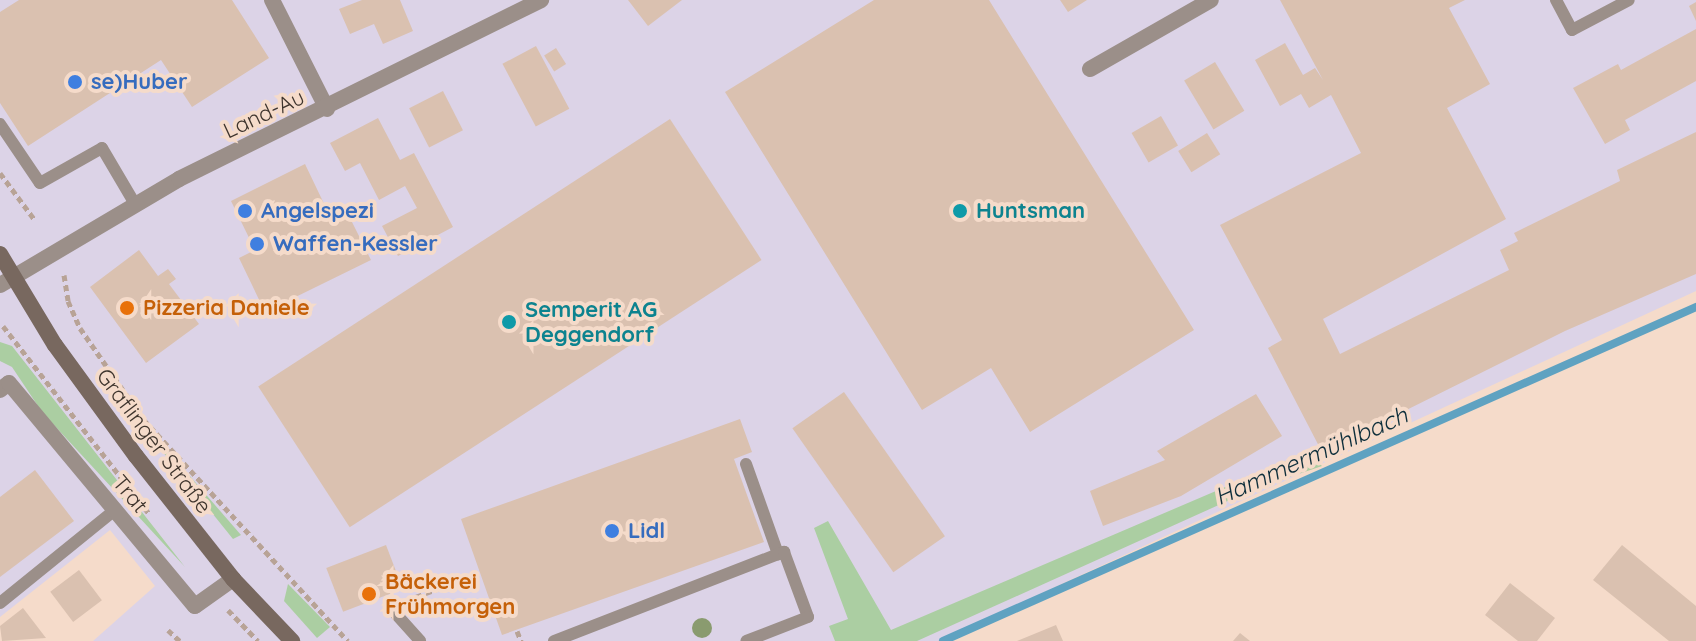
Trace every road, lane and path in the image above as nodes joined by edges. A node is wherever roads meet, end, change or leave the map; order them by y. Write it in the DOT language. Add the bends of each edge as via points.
graph roads {
  1 [pos="272,0"];
  2 [pos="541,0"];
  3 [pos="1211,0"];
  4 [pos="1556,0"];
  5 [pos="1629,0"];
  6 [pos="1090,69"];
  7 [pos="327,109"];
  8 [pos="0,124"];
  9 [pos="0,173"];
  10 [pos="135,204"];
  11 [pos="34,219"];
  12 [pos="0,254"];
  13 [pos="64,275"];
  14 [pos="6,282"];
  15 [pos="3,326"];
  16 [pos="0,390"];
  17 [pos="746,464"];
  18 [pos="115,510"];
  19 [pos="152,518"];
  20 [pos="778,554"];
  21 [pos="233,579"];
  22 [pos="443,587"];
  23 [pos="0,603"];
  24 [pos="228,610"];
  25 [pos="395,610"];
  26 [pos="168,630"];
  27 [pos="517,631"];
  28 [pos="180,641"];
  29 [pos="258,641"];
  30 [pos="292,641"];
  31 [pos="348,641"];
  32 [pos="420,641"];
  33 [pos="521,641"];
  34 [pos="554,641"];
  35 [pos="746,641"];
  1 -- 7 [label="street"];
  2 -- 7 [label="street, Land-Au"];
  3 -- 6 [label="street"];
  4 -- 5 [label="lane" via="1572,30"];
  7 -- 10 [label="street, Land-Au"];
  8 -- 10 [label="lane" via="40,183 102,148"];
  9 -- 11 [label="path"];
  10 -- 14 [label="street, Land-Au"];
  12 -- 14 [label="street, Graflinger Straße"];
  13 -- 31 [label="path" via="80,328 143,419"];
  14 -- 21 [label="street, Graflinger Straße"];
  15 -- 19 [label="path"];
  16 -- 18 [label="street, Trat" via="9,383"];
  17 -- 20 [label="lane"];
  18 -- 21 [label="street, Trat" via="195,606"];
  18 -- 23 [label="lane"];
  20 -- 34 [label="lane"];
  20 -- 35 [label="lane" via="784,552 808,617"];
  21 -- 30 [label="street, Graflinger Straße"];
  22 -- 25 [label="path"];
  24 -- 29 [label="path"];
  25 -- 32 [label="lane"];
  26 -- 28 [label="path"];
  27 -- 33 [label="path"];
}
